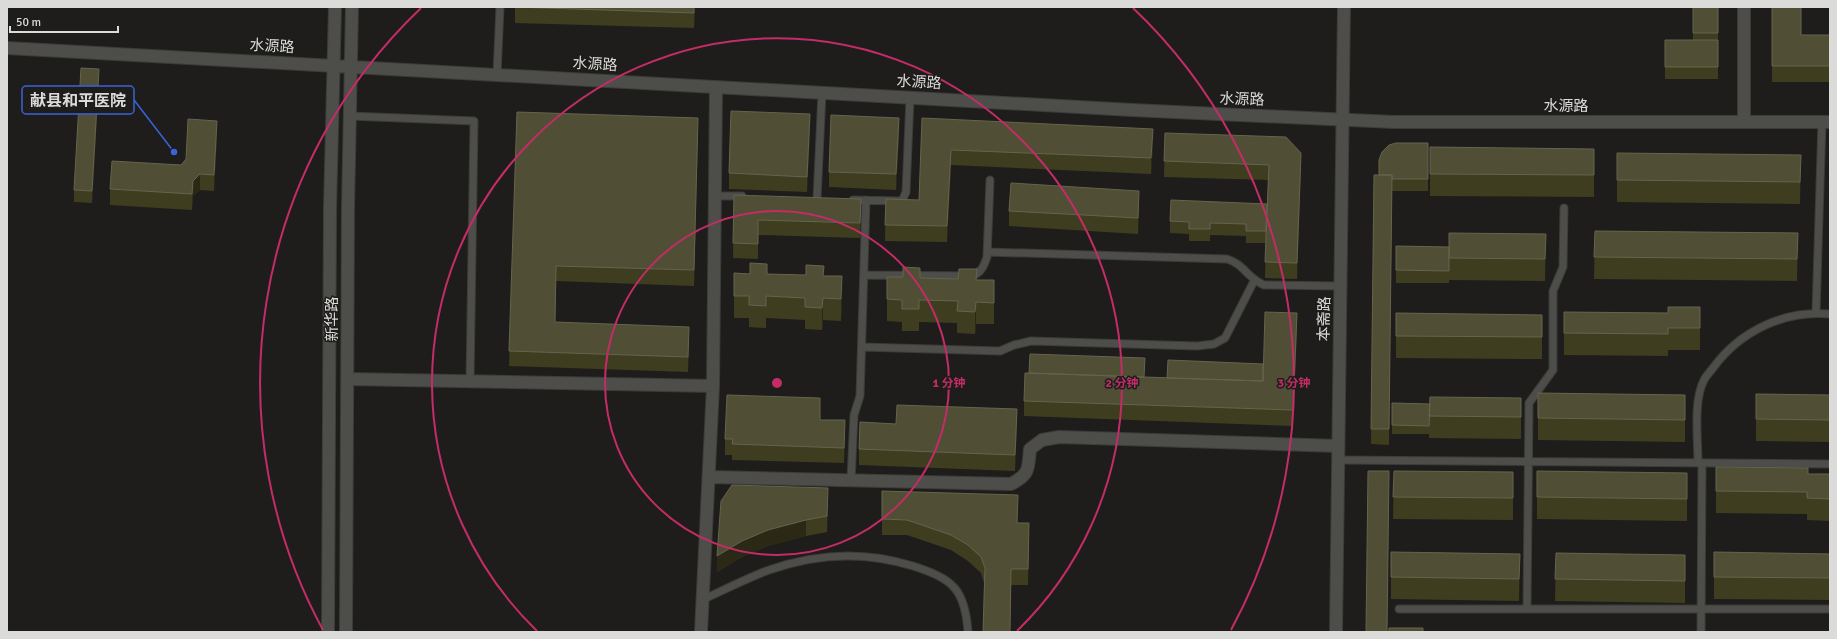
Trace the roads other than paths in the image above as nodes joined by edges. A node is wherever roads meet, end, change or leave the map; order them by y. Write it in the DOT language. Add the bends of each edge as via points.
graph roads {
  1 [pos="335,7"];
  2 [pos="352,7"];
  3 [pos="500,7"];
  4 [pos="1344,7"];
  5 [pos="1744,7"];
  6 [pos="7,48"];
  7 [pos="333,66"];
  8 [pos="351,66"];
  9 [pos="497,75"];
  10 [pos="716,87"];
  11 [pos="822,93"];
  12 [pos="910,98"];
  13 [pos="350,116"];
  14 [pos="1343,119"];
  15 [pos="1744,122"];
  16 [pos="1826,122"];
  17 [pos="990,180"];
  18 [pos="715,196"];
  19 [pos="746,197"];
  20 [pos="810,199"];
  21 [pos="845,200"];
  22 [pos="866,200"];
  23 [pos="1564,208"];
  24 [pos="987,252"];
  25 [pos="864,275"];
  26 [pos="1254,281"];
  27 [pos="1340,286"];
  28 [pos="1816,313"];
  29 [pos="1830,314"];
  30 [pos="862,347"];
  31 [pos="348,379"];
  32 [pos="470,381"];
  33 [pos="713,386"];
  34 [pos="1338,446"];
  35 [pos="1338,460"];
  36 [pos="1528,461"];
  37 [pos="1700,463"];
  38 [pos="1830,464"];
  39 [pos="709,477"];
  40 [pos="851,480"];
  41 [pos="702,600"];
  42 [pos="1399,609"];
  43 [pos="1527,609"];
  44 [pos="1701,609"];
  45 [pos="1830,609"];
  46 [pos="328,632"];
  47 [pos="346,632"];
  48 [pos="701,632"];
  49 [pos="968,632"];
  50 [pos="1336,632"];
  51 [pos="1701,632"];
  1 -- 7 [label="street, 新华路"];
  2 -- 8 [label="street, 新华路"];
  3 -- 9 [label="lane"];
  4 -- 14 [label="street, 本斋路"];
  5 -- 15 [label="street"];
  6 -- 7 [label="street, 水源路"];
  7 -- 8 [label="street, 水源路"];
  7 -- 46 [label="street, 新华路"];
  8 -- 9 [label="street, 水源路"];
  8 -- 13 [label="street, 新华路"];
  9 -- 10 [label="street, 水源路"];
  10 -- 11 [label="street, 水源路"];
  10 -- 18 [label="street"];
  11 -- 12 [label="street, 水源路"];
  11 -- 20 [label="lane" via="821,199"];
  12 -- 14 [label="street, 水源路"];
  12 -- 22 [label="lane" via="906,192 902,201"];
  13 -- 31 [label="street, 新华路"];
  13 -- 32 [label="lane" via="474,121"];
  14 -- 15 [label="street, 水源路" via="1394,122"];
  14 -- 27 [label="street, 本斋路"];
  15 -- 16 [label="street, 水源路"];
  16 -- 28 [label="lane"];
  17 -- 24 [label="lane"];
  18 -- 19 [label="lane"];
  18 -- 33 [label="street"];
  21 -- 22 [label="lane"];
  22 -- 25 [label="lane"];
  23 -- 36 [label="lane" via="1563,267 1553,291 1553,370 1529,404"];
  24 -- 25 [label="lane" via="984,267 972,276"];
  24 -- 26 [label="lane" via="1227,259 1236,261"];
  25 -- 30 [label="lane"];
  26 -- 27 [label="lane" via="1271,286"];
  26 -- 30 [label="lane" via="1225,338 1214,344 1197,346 1031,341 1000,351"];
  27 -- 34 [label="street, 本斋路"];
  28 -- 29 [label="lane"];
  28 -- 37 [label="lane" via="1772,321 1746,335 1722,355 1704,380 1698,400"];
  30 -- 40 [label="lane" via="860,396 854,415"];
  31 -- 32 [label="street"];
  31 -- 47 [label="street, 新华路"];
  32 -- 33 [label="street"];
  33 -- 39 [label="street"];
  34 -- 35 [label="street, 本斋路"];
  34 -- 40 [label="street" via="1058,437 1042,440 1030,449 1028,467 1023,478 1011,484"];
  35 -- 36 [label="lane"];
  35 -- 50 [label="street, 本斋路"];
  36 -- 37 [label="lane"];
  36 -- 43 [label="lane"];
  37 -- 38 [label="lane"];
  37 -- 44 [label="lane"];
  39 -- 40 [label="street"];
  39 -- 41 [label="street"];
  41 -- 48 [label="street"];
  41 -- 49 [label="lane" via="769,570 812,559 875,557 935,573 952,584 960,595 966,611"];
  42 -- 43 [label="lane"];
  43 -- 44 [label="lane"];
  44 -- 45 [label="lane"];
  44 -- 51 [label="lane"];
}
